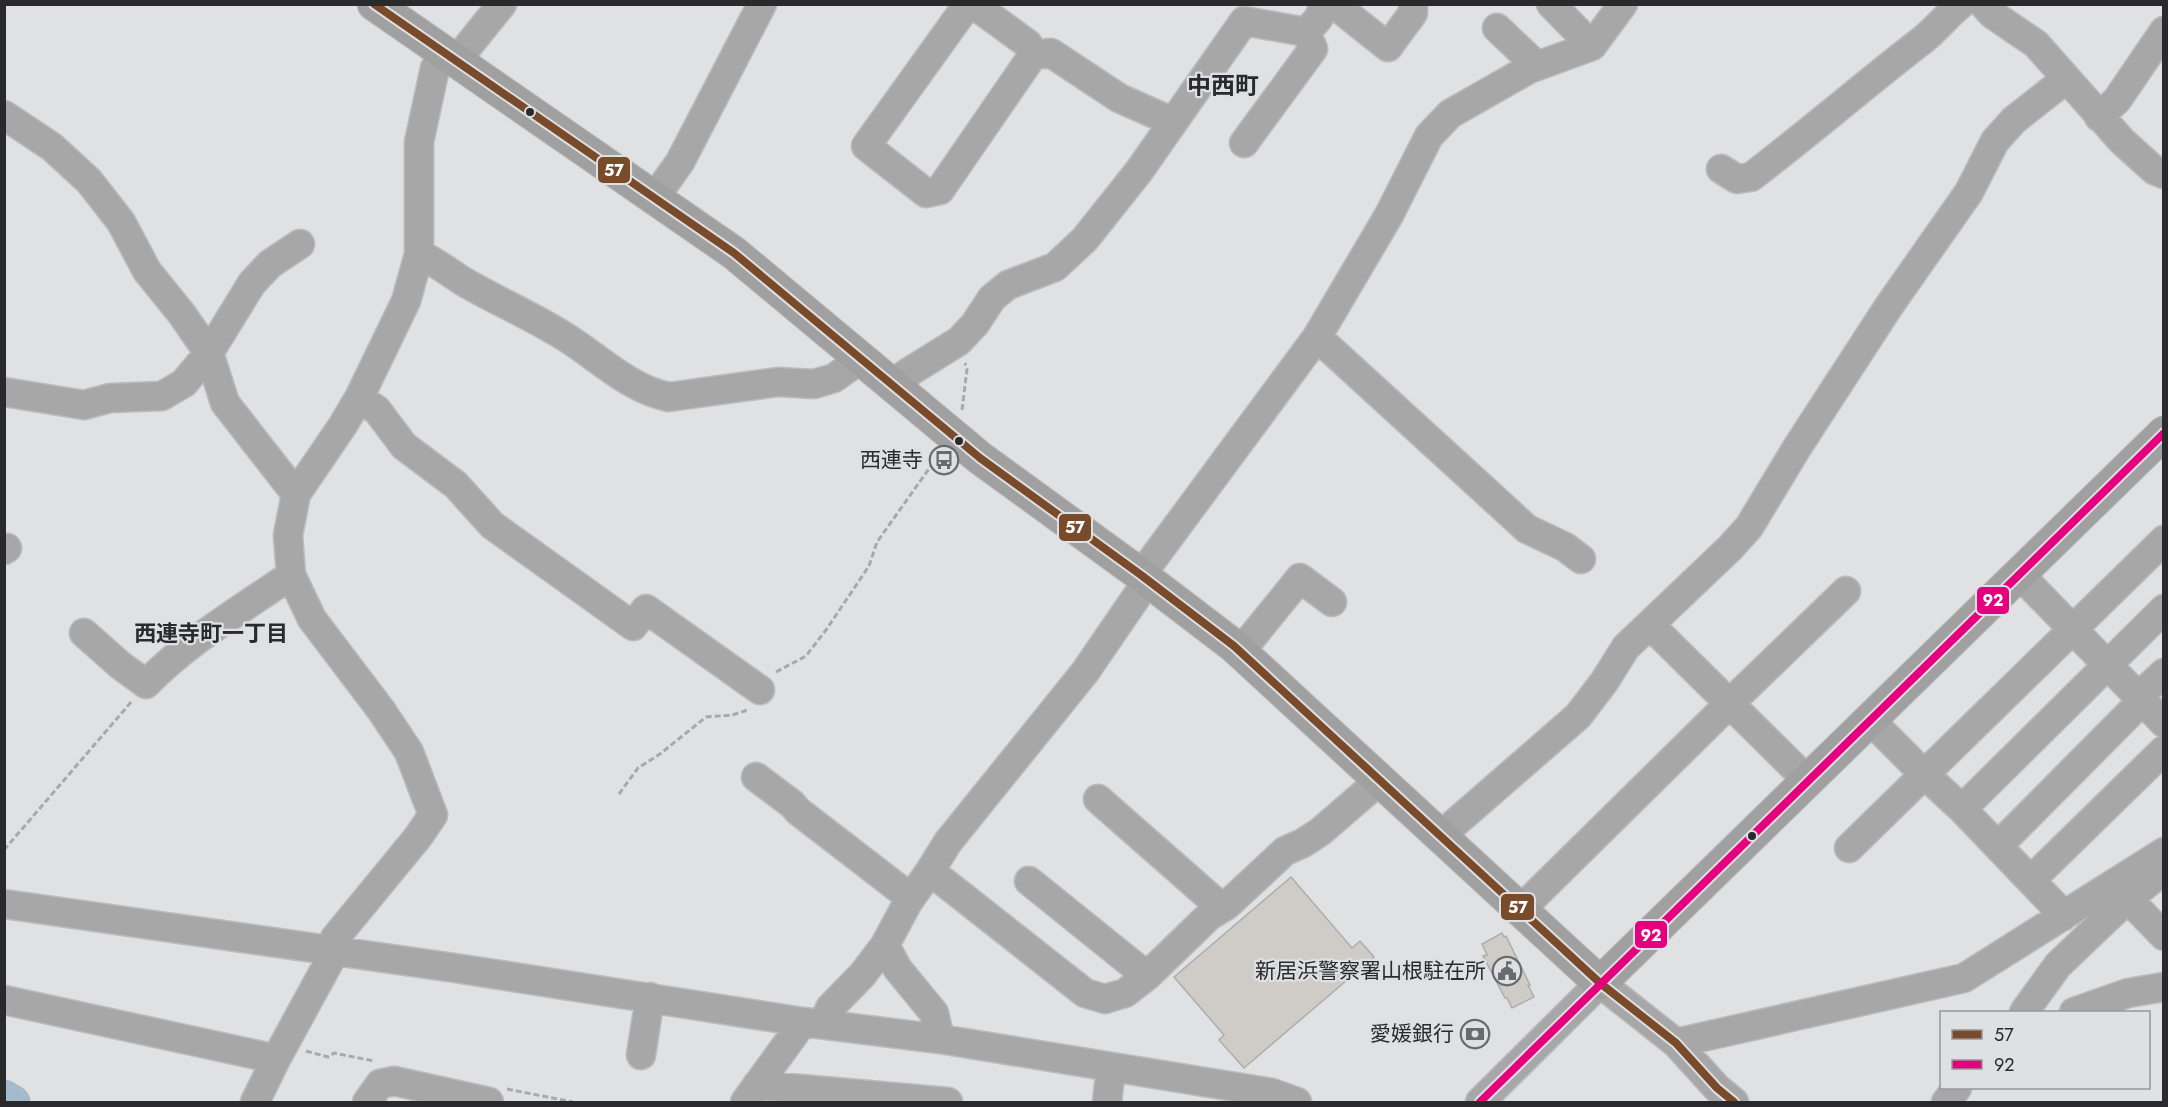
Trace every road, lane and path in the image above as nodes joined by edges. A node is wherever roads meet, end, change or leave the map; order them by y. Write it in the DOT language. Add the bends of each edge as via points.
graph roads {
  1 [pos="374,4"];
  2 [pos="502,4"];
  3 [pos="762,4"];
  4 [pos="968,4"];
  5 [pos="973,4"];
  6 [pos="1324,4"];
  7 [pos="1334,4"];
  8 [pos="1413,4"];
  9 [pos="1551,4"];
  10 [pos="1623,4"];
  11 [pos="1961,4"];
  12 [pos="1983,4"];
  13 [pos="1497,28"];
  14 [pos="2163,31"];
  15 [pos="1306,32"];
  16 [pos="1592,46"];
  17 [pos="1033,55"];
  18 [pos="451,57"];
  19 [pos="1537,66"];
  20 [pos="2066,79"];
  21 [pos="4,116"];
  22 [pos="2099,117"];
  23 [pos="1173,122"];
  24 [pos="1244,142"];
  25 [pos="1721,169"];
  26 [pos="2163,174"];
  27 [pos="655,197"];
  28 [pos="300,244"];
  29 [pos="419,254"];
  30 [pos="1317,337"];
  31 [pos="959,341"];
  32 [pos="209,353"];
  33 [pos="862,358"];
  34 [pos="895,385"];
  35 [pos="4,392"];
  36 [pos="359,398"];
  37 [pos="2163,433"];
  38 [pos="953,435"];
  39 [pos="296,494"];
  40 [pos="2163,540"];
  41 [pos="1581,559"];
  42 [pos="291,574"];
  43 [pos="2019,574"];
  44 [pos="1144,577"];
  45 [pos="1846,591"];
  46 [pos="1332,602"];
  47 [pos="2163,609"];
  48 [pos="1650,625"];
  49 [pos="2072,628"];
  50 [pos="84,633"];
  51 [pos="1240,652"];
  52 [pos="2107,665"];
  53 [pos="2163,673"];
  54 [pos="146,684"];
  55 [pos="760,690"];
  56 [pos="2140,699"];
  57 [pos="1729,704"];
  58 [pos="1870,720"];
  59 [pos="2163,723"];
  60 [pos="2163,750"];
  61 [pos="1924,774"];
  62 [pos="757,776"];
  63 [pos="1379,781"];
  64 [pos="1808,781"];
  65 [pos="619,794"];
  66 [pos="1098,799"];
  67 [pos="1962,809"];
  68 [pos="1439,837"];
  69 [pos="1998,846"];
  70 [pos="1849,848"];
  71 [pos="4,850"];
  72 [pos="2163,852"];
  73 [pos="2163,870"];
  74 [pos="930,871"];
  75 [pos="2031,880"];
  76 [pos="1029,881"];
  77 [pos="911,898"];
  78 [pos="2128,899"];
  79 [pos="4,904"];
  80 [pos="1222,908"];
  81 [pos="1520,910"];
  82 [pos="2062,917"];
  83 [pos="2163,936"];
  84 [pos="885,945"];
  85 [pos="335,951"];
  86 [pos="1147,976"];
  87 [pos="1600,983"];
  88 [pos="2163,987"];
  89 [pos="650,998"];
  90 [pos="4,1000"];
  91 [pos="2025,1011"];
  92 [pos="2077,1011"];
  93 [pos="813,1023"];
  94 [pos="940,1039"];
  95 [pos="1677,1042"];
  96 [pos="641,1054"];
  97 [pos="276,1059"];
  98 [pos="1110,1067"];
  99 [pos="1956,1089"];
  100 [pos="751,1094"];
  101 [pos="1717,1098"];
  102 [pos="458,1099"];
  103 [pos="255,1102"];
  104 [pos="367,1102"];
  105 [pos="489,1102"];
  106 [pos="948,1102"];
  107 [pos="1107,1102"];
  108 [pos="1298,1102"];
  109 [pos="1480,1102"];
  110 [pos="1946,1102"];
  1 -- 18 [label="main road"];
  2 -- 18 [label="street"];
  3 -- 27 [label="street" via="680,162"];
  4 -- 17 [label="street" via="866,146 926,193 940,190"];
  5 -- 17 [label="street" via="1028,44"];
  6 -- 15 [label="street" via="1318,19"];
  7 -- 8 [label="street" via="1388,47 1413,12"];
  9 -- 16 [label="street"];
  10 -- 16 [label="street"];
  11 -- 25 [label="street" via="1751,177 1737,178"];
  12 -- 20 [label="street" via="2036,44"];
  13 -- 19 [label="street"];
  14 -- 22 [label="street" via="2116,100"];
  15 -- 23 [label="street" via="1244,21"];
  15 -- 24 [label="street" via="1313,49"];
  16 -- 19 [label="street"];
  17 -- 23 [label="street" via="1051,53 1119,98"];
  18 -- 27 [label="main road"];
  18 -- 29 [label="street" via="435,68 419,142"];
  19 -- 30 [label="street" via="1450,114 1429,136 1389,215"];
  20 -- 22 [label="street"];
  20 -- 48 [label="street" via="2014,120 1995,141 1969,192 1889,306 1749,527"];
  21 -- 32 [label="street" via="52,147 89,181 121,222 147,271"];
  22 -- 26 [label="street"];
  23 -- 31 [label="street" via="1085,239 1055,267 1008,285 992,298"];
  27 -- 33 [label="main road" via="734,253"];
  28 -- 32 [label="street" via="270,264 252,283"];
  29 -- 33 [label="street" via="566,337 651,393 669,397 778,382 814,384 834,378"];
  29 -- 36 [label="street" via="406,301"];
  30 -- 41 [label="street" via="1527,530 1565,547"];
  30 -- 44 [label="street"];
  31 -- 34 [label="street"];
  31 -- 38 [label="path" via="967,369 963,407"];
  32 -- 35 [label="street" via="184,383 162,396 110,398 84,405"];
  32 -- 39 [label="street" via="225,403"];
  33 -- 34 [label="main road"];
  34 -- 38 [label="main road"];
  36 -- 39 [label="street"];
  36 -- 55 [label="street" via="377,410 404,446 456,485 492,525 633,626 646,609"];
  37 -- 43 [label="main road"];
  38 -- 44 [label="main road"];
  38 -- 55 [label="path" via="877,542 869,566 826,630 806,656 774,672"];
  39 -- 42 [label="street" via="288,535"];
  40 -- 49 [label="street"];
  42 -- 54 [label="street" via="173,658"];
  42 -- 85 [label="street" via="312,619 409,752 433,815 344,925 335,938"];
  43 -- 49 [label="street"];
  43 -- 58 [label="main road"];
  44 -- 51 [label="main road"];
  44 -- 74 [label="street" via="1085,672 948,842"];
  45 -- 57 [label="street"];
  46 -- 51 [label="street" via="1300,578"];
  47 -- 52 [label="street"];
  48 -- 57 [label="street"];
  48 -- 68 [label="street" via="1626,647 1578,716"];
  49 -- 52 [label="street"];
  49 -- 61 [label="street"];
  50 -- 54 [label="street"];
  51 -- 63 [label="main road"];
  52 -- 56 [label="street"];
  52 -- 67 [label="street"];
  53 -- 56 [label="street"];
  54 -- 71 [label="path"];
  55 -- 65 [label="path" via="745,711 706,717 638,768"];
  56 -- 59 [label="street"];
  56 -- 69 [label="street"];
  57 -- 64 [label="street"];
  57 -- 81 [label="street"];
  58 -- 61 [label="street"];
  58 -- 64 [label="main road"];
  60 -- 75 [label="street"];
  61 -- 67 [label="street"];
  61 -- 70 [label="street"];
  62 -- 77 [label="street" via="792,805 838,854"];
  63 -- 68 [label="main road"];
  63 -- 80 [label="street" via="1320,832 1285,851"];
  64 -- 87 [label="main road"];
  66 -- 80 [label="street"];
  67 -- 69 [label="street"];
  68 -- 81 [label="main road"];
  69 -- 75 [label="street"];
  72 -- 82 [label="street"];
  73 -- 78 [label="street"];
  74 -- 77 [label="street"];
  74 -- 86 [label="street" via="1085,993 1105,999 1125,993"];
  75 -- 82 [label="street"];
  76 -- 86 [label="street"];
  77 -- 84 [label="street"];
  78 -- 83 [label="street"];
  78 -- 91 [label="street" via="2058,965"];
  79 -- 85 [label="street"];
  80 -- 86 [label="street"];
  81 -- 87 [label="main road"];
  82 -- 95 [label="street" via="1964,978"];
  84 -- 93 [label="street" via="863,974"];
  84 -- 94 [label="street" via="897,968 934,1012"];
  85 -- 89 [label="street"];
  85 -- 97 [label="street"];
  87 -- 95 [label="street"];
  87 -- 109 [label="street"];
  88 -- 92 [label="street" via="2128,993"];
  89 -- 93 [label="street"];
  89 -- 96 [label="street"];
  90 -- 97 [label="street"];
  93 -- 94 [label="street"];
  93 -- 100 [label="street"];
  94 -- 98 [label="street"];
  95 -- 101 [label="street"];
  97 -- 103 [label="street"];
  98 -- 107 [label="street"];
  98 -- 108 [label="street" via="1272,1093"];
  99 -- 110 [label="street"];
  100 -- 106 [label="street"];
  102 -- 104 [label="street" via="394,1081 380,1084"];
  102 -- 105 [label="street"];
}
